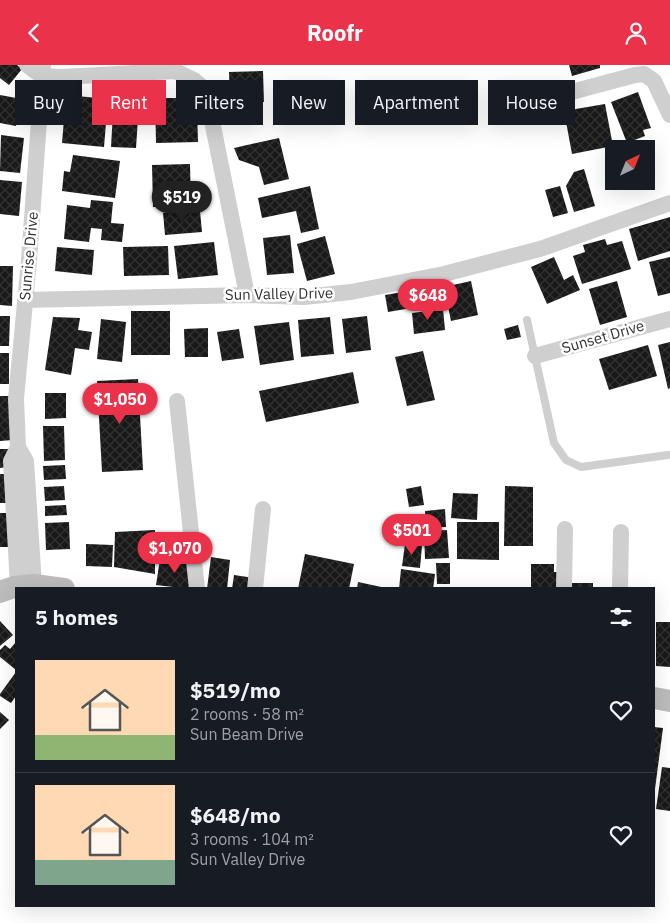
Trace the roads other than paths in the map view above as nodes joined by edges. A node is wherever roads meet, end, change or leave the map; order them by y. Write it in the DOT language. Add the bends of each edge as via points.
graph roads {
  1 [pos="27,65"];
  2 [pos="176,68"];
  3 [pos="43,71"];
  4 [pos="575,91"];
  5 [pos="670,115"];
  6 [pos="670,203"];
  7 [pos="247,295"];
  8 [pos="25,300"];
  9 [pos="670,319"];
  10 [pos="527,320"];
  11 [pos="535,356"];
  12 [pos="177,401"];
  13 [pos="668,455"];
  14 [pos="263,509"];
  15 [pos="565,529"];
  16 [pos="621,532"];
  17 [pos="13,586"];
  18 [pos="30,587"];
  19 [pos="197,587"];
  20 [pos="255,587"];
  21 [pos="564,587"];
  22 [pos="620,587"];
  23 [pos="655,697"];
  24 [pos="670,701"];
  1 -- 3 [label="street"];
  2 -- 3 [label="street" via="61,77"];
  2 -- 7 [label="street" via="201,86 208,101"];
  3 -- 8 [label="street, Sunrise Drive"];
  4 -- 5 [label="street" via="644,74 654,81"];
  6 -- 7 [label="street, Sun Valley Drive" via="540,249 444,274 351,292 304,297"];
  7 -- 8 [label="street, Sun Valley Drive"];
  8 -- 17 [label="street, Sunrise Drive" via="16,399 18,447 26,461"];
  9 -- 11 [label="street, Sunset Drive"];
  10 -- 11 [label="lane"];
  11 -- 13 [label="lane" via="554,443 566,460 581,467"];
  12 -- 19 [label="street"];
  14 -- 20 [label="street"];
  15 -- 21 [label="street"];
  16 -- 22 [label="street"];
  17 -- 18 [label="main road"];
  23 -- 24 [label="main road"];
}
